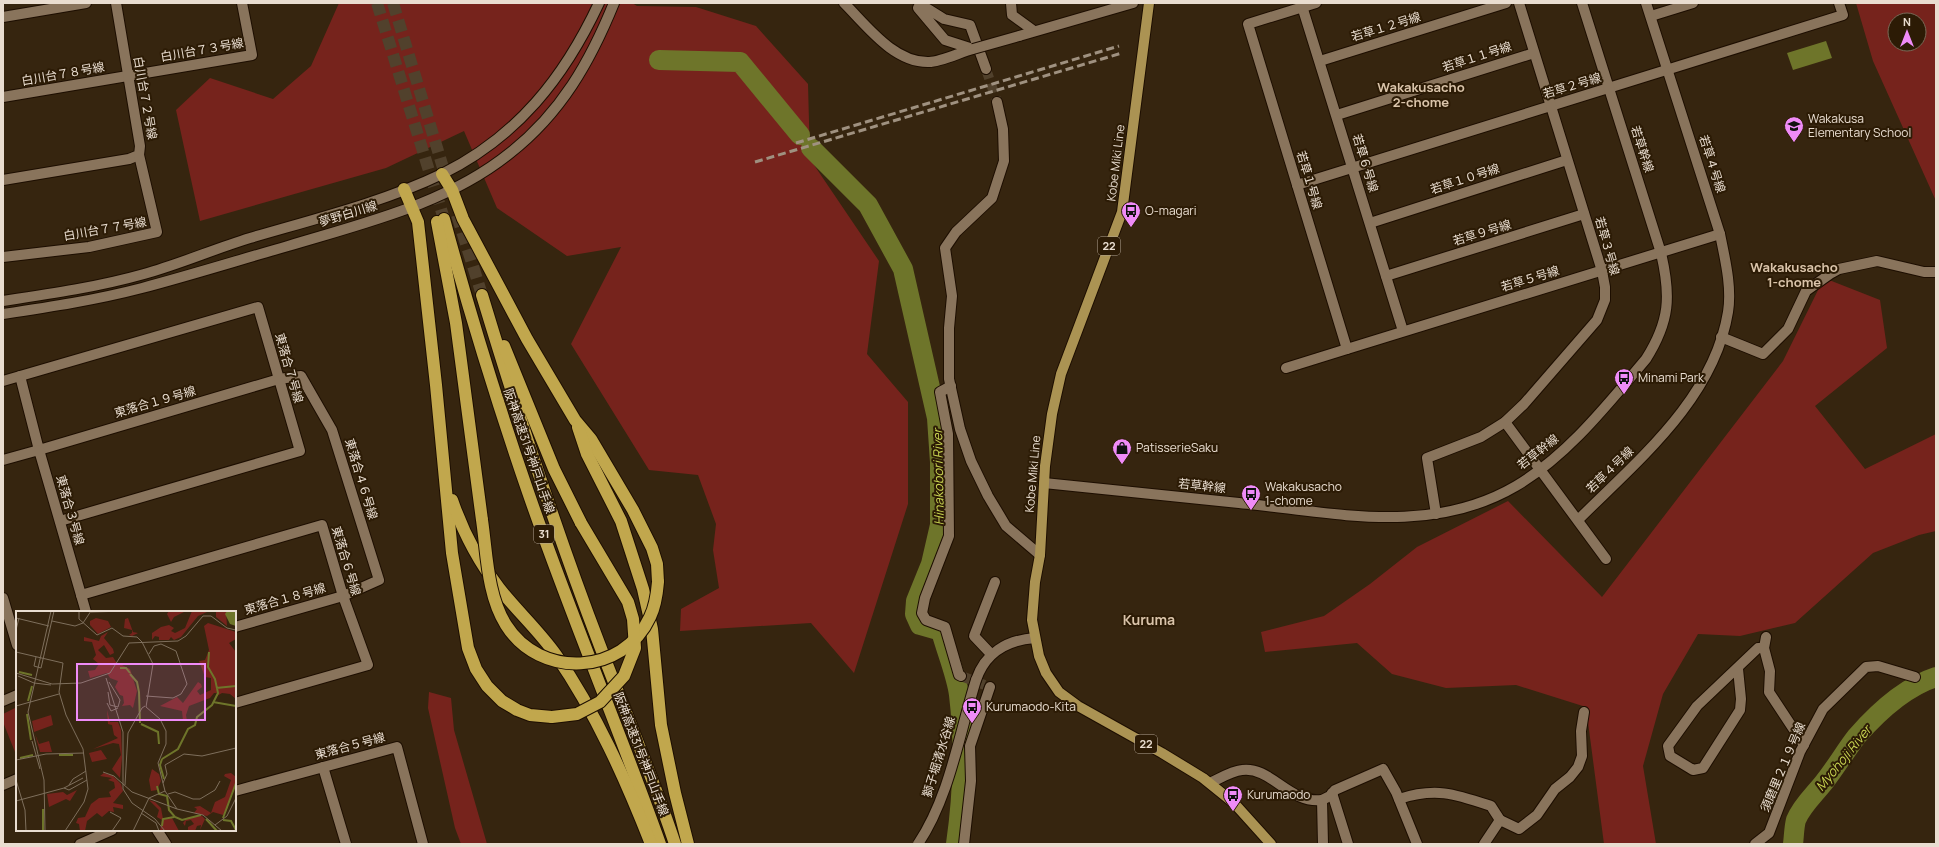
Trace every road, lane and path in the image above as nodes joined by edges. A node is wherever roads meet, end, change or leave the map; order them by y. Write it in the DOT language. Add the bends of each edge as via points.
graph roads {
  1 [pos="86,3"];
  2 [pos="116,3"];
  3 [pos="242,3"];
  4 [pos="599,3"];
  5 [pos="614,3"];
  6 [pos="844,3"];
  7 [pos="1012,3"];
  8 [pos="1132,3"];
  9 [pos="1149,3"];
  10 [pos="1316,3"];
  11 [pos="1506,3"];
  12 [pos="1519,3"];
  13 [pos="1582,3"];
  14 [pos="1646,3"];
  15 [pos="1693,3"];
  16 [pos="1839,3"];
  17 [pos="1302,5"];
  18 [pos="1651,16"];
  19 [pos="3,17"];
  20 [pos="1034,32"];
  21 [pos="973,49"];
  22 [pos="1534,53"];
  23 [pos="1320,61"];
  24 [pos="986,69"];
  25 [pos="1668,71"];
  26 [pos="128,76"];
  27 [pos="1609,89"];
  28 [pos="3,97"];
  29 [pos="997,102"];
  30 [pos="1550,106"];
  31 [pos="1337,115"];
  32 [pos="139,155"];
  33 [pos="1567,160"];
  34 [pos="1354,169"];
  35 [pos="442,174"];
  36 [pos="3,180"];
  37 [pos="1297,185"];
  38 [pos="404,189"];
  39 [pos="452,190"];
  40 [pos="412,207"];
  41 [pos="1584,214"];
  42 [pos="1370,223"];
  43 [pos="1720,234"];
  44 [pos="1661,253"];
  45 [pos="3,257"];
  46 [pos="1602,271"];
  47 [pos="1936,272"];
  48 [pos="1386,276"];
  49 [pos="3,301"];
  50 [pos="3,314"];
  51 [pos="1403,331"];
  52 [pos="1721,337"];
  53 [pos="1348,349"];
  54 [pos="1286,368"];
  55 [pos="20,376"];
  56 [pos="279,379"];
  57 [pos="3,381"];
  58 [pos="951,386"];
  59 [pos="575,420"];
  60 [pos="1505,422"];
  61 [pos="38,450"];
  62 [pos="3,460"];
  63 [pos="1541,470"];
  64 [pos="446,482"];
  65 [pos="1044,483"];
  66 [pos="1436,514"];
  67 [pos="1578,520"];
  68 [pos="60,521"];
  69 [pos="1040,555"];
  70 [pos="1606,559"];
  71 [pos="995,582"];
  72 [pos="82,595"];
  73 [pos="343,596"];
  74 [pos="3,598"];
  75 [pos="86,611"];
  76 [pos="6,616"];
  77 [pos="236,627"];
  78 [pos="1766,637"];
  79 [pos="1035,638"];
  80 [pos="16,642"];
  81 [pos="1764,648"];
  82 [pos="991,654"];
  83 [pos="1738,669"];
  84 [pos="961,676"];
  85 [pos="1915,677"];
  86 [pos="990,687"];
  87 [pos="16,695"];
  88 [pos="3,701"];
  89 [pos="236,703"];
  90 [pos="1584,712"];
  91 [pos="1804,745"];
  92 [pos="323,767"];
  93 [pos="16,779"];
  94 [pos="1210,783"];
  95 [pos="3,785"];
  96 [pos="236,791"];
  97 [pos="1332,793"];
  98 [pos="1399,799"];
  99 [pos="1322,800"];
  100 [pos="1500,820"];
  101 [pos="110,831"];
  102 [pos="159,831"];
  103 [pos="1769,833"];
  104 [pos="80,844"];
  105 [pos="166,844"];
  106 [pos="346,844"];
  107 [pos="423,844"];
  108 [pos="651,844"];
  109 [pos="660,844"];
  110 [pos="675,844"];
  111 [pos="688,844"];
  112 [pos="918,844"];
  113 [pos="964,844"];
  114 [pos="1271,844"];
  115 [pos="1323,844"];
  116 [pos="1348,844"];
  117 [pos="1417,844"];
  118 [pos="1484,844"];
  119 [pos="1755,844"];
  120 [pos="1771,844"];
  1 -- 19 [label="street"];
  2 -- 26 [label="street, 白川台７２号線"];
  3 -- 26 [label="street, 白川台７３号線" via="252,55"];
  4 -- 35 [label="street, 夢野白川線" via="584,35 547,91 522,118 481,151"];
  5 -- 39 [label="street, 夢野白川線" via="588,61 571,88 541,126 511,153"];
  6 -- 21 [label="street" via="885,44 912,61 931,62"];
  7 -- 20 [label="street" via="1012,15"];
  8 -- 20 [label="street"];
  9 -- 65 [label="main road, Kobe Miki Line / 22" via="1122,212 1061,374 1052,414"];
  10 -- 17 [label="street, 若草１号線"];
  11 -- 23 [label="street, 若草１２号線"];
  12 -- 22 [label="street, 若草３号線"];
  13 -- 27 [label="street, 若草幹線"];
  14 -- 18 [label="street, 若草４号線"];
  15 -- 18 [label="street"];
  16 -- 25 [label="street, 若草２号線" via="1843,15"];
  17 -- 23 [label="street, 若草６号線"];
  17 -- 37 [label="street, 若草１号線" via="1248,24"];
  18 -- 25 [label="street, 若草４号線"];
  20 -- 21 [label="street, bridge"];
  21 -- 24 [label="street" via="946,40 918,8 920,4 944,19 970,25"];
  22 -- 30 [label="street, 若草３号線"];
  22 -- 31 [label="street, 若草１１号線"];
  23 -- 31 [label="street, 若草６号線"];
  25 -- 27 [label="street, 若草２号線"];
  25 -- 43 [label="street, 若草４号線"];
  26 -- 28 [label="street, 白川台７８号線"];
  26 -- 32 [label="street, 白川台７２号線" via="140,146"];
  27 -- 30 [label="street, 若草２号線"];
  27 -- 44 [label="street, 若草幹線"];
  29 -- 58 [label="street" via="1003,129 1004,161 992,198 956,232 945,248 952,296 949,328"];
  30 -- 33 [label="street, 若草３号線"];
  30 -- 34 [label="street, 若草２号線"];
  31 -- 34 [label="street, 若草６号線"];
  32 -- 36 [label="street, 白川台７２号線" via="129,159"];
  32 -- 45 [label="street, 白川台７７号線" via="157,232 89,247"];
  33 -- 41 [label="street, 若草３号線"];
  33 -- 42 [label="street, 若草１０号線"];
  34 -- 37 [label="street, 若草２号線"];
  34 -- 42 [label="street, 若草６号線"];
  35 -- 38 [label="street, 夢野白川線"];
  35 -- 39 [label="highway"];
  37 -- 53 [label="street, 若草１号線"];
  38 -- 40 [label="highway, 31"];
  38 -- 49 [label="street, 夢野白川線" via="142,275 62,292"];
  39 -- 40 [label="street, 夢野白川線"];
  39 -- 59 [label="highway" via="464,219 527,339"];
  40 -- 50 [label="street, 夢野白川線" via="140,288 48,308"];
  40 -- 64 [label="highway, 31" via="418,222"];
  41 -- 46 [label="street, 若草３号線"];
  41 -- 48 [label="street, 若草９号線"];
  42 -- 48 [label="street, 若草６号線"];
  43 -- 44 [label="street, 若草５号線"];
  43 -- 52 [label="street, 若草４号線" via="1728,273 1728,312"];
  44 -- 46 [label="street, 若草５号線"];
  44 -- 63 [label="street, 若草幹線" via="1668,284 1667,308 1655,344 1636,371 1580,434"];
  46 -- 51 [label="street, 若草５号線"];
  46 -- 60 [label="street, 若草３号線" via="1606,287 1605,300 1597,320 1524,404"];
  47 -- 52 [label="street" via="1924,272 1877,261 1839,269 1806,291 1788,329 1763,354"];
  48 -- 51 [label="street, 若草６号線"];
  51 -- 53 [label="street, 若草５号線"];
  52 -- 67 [label="street, 若草４号線" via="1717,353 1694,397 1644,455"];
  53 -- 54 [label="street"];
  55 -- 56 [label="street, 東落合７号線" via="258,307"];
  55 -- 57 [label="street, 東落合７号線"];
  55 -- 61 [label="street, 東落合３号線"];
  56 -- 61 [label="street, 東落合１９号線"];
  56 -- 68 [label="street, 東落合７号線" via="300,451"];
  56 -- 73 [label="street, 東落合４６号線" via="301,376 332,430 377,572 379,580"];
  58 -- 69 [label="street" via="960,429 971,461 988,496 1006,526"];
  58 -- 84 [label="street" via="940,392 948,434 949,536 925,598 922,613 926,620 945,627"];
  59 -- 109 [label="highway, 阪神高速31号神戸山手線 / 31, bridge" via="591,439 633,510 652,548 657,564 658,582 654,606 646,624 633,640 617,653 607,658 586,664 548,659 528,649 506,625 490,582 441,221 487,370 529,493"];
  59 -- 111 [label="highway" via="586,454 621,521 643,588 652,629 662,732"];
  60 -- 63 [label="street"];
  60 -- 66 [label="street, 若草３号線" via="1481,437 1427,458"];
  61 -- 62 [label="street"];
  61 -- 68 [label="street, 東落合３号線"];
  63 -- 66 [label="street, 若草幹線" via="1514,487 1485,500"];
  63 -- 67 [label="street"];
  64 -- 108 [label="highway, 31" via="463,530 477,558 499,589 554,654 586,701 632,797"];
  64 -- 110 [label="highway, 阪神高速31号神戸山手線 / 31, bridge" via="452,552 468,648 476,669 487,686 502,701 530,715 552,717 577,714 600,702 624,676 634,648 633,619 628,602 581,523 554,469 520,381 482,296 539,478 600,647 630,722"];
  65 -- 66 [label="street, 若草幹線" via="1371,516 1401,518"];
  65 -- 69 [label="main road, Kobe Miki Line / 22"];
  67 -- 70 [label="street"];
  68 -- 72 [label="street, 東落合３号線"];
  69 -- 79 [label="main road, Kobe Miki Line / 22" via="1034,582 1032,612"];
  71 -- 82 [label="street" via="974,636"];
  72 -- 73 [label="street, 東落合６号線" via="322,525"];
  72 -- 75 [label="street, 東落合３号線"];
  73 -- 77 [label="street, 東落合１８号線"];
  73 -- 89 [label="street, 東落合６号線" via="368,665"];
  74 -- 76 [label="street"];
  76 -- 80 [label="street"];
  78 -- 81 [label="street"];
  79 -- 82 [label="street, 獅子堀清水谷線" via="1014,641"];
  79 -- 94 [label="main road, Kobe Miki Line / 22" via="1046,673 1066,698"];
  81 -- 83 [label="street" via="1758,648"];
  81 -- 91 [label="street" via="1770,671 1768,683 1771,697"];
  82 -- 112 [label="street, 獅子堀清水谷線, bridge" via="980,668 945,787 937,809"];
  83 -- 83 [label="street" via="1697,706 1668,746 1670,756 1693,770 1703,768 1740,710"];
  85 -- 91 [label="street, 須磨里２１９号線" via="1878,666 1866,667 1823,709"];
  86 -- 113 [label="street" via="970,746 971,780"];
  87 -- 88 [label="street"];
  90 -- 100 [label="street" via="1581,731 1582,756 1578,767 1555,789 1537,815 1519,829"];
  91 -- 103 [label="street, 須磨里２１９号線"];
  92 -- 96 [label="street, 東落合５号線"];
  92 -- 106 [label="street"];
  92 -- 107 [label="street, 東落合５号線" via="398,747"];
  93 -- 95 [label="street"];
  94 -- 99 [label="street" via="1241,770 1256,770 1303,799"];
  94 -- 114 [label="main road, Kobe Miki Line / 22" via="1234,803"];
  97 -- 98 [label="street" via="1383,769"];
  97 -- 99 [label="street"];
  97 -- 116 [label="street"];
  98 -- 100 [label="street" via="1417,793 1451,793 1491,806"];
  98 -- 117 [label="street"];
  99 -- 115 [label="street"];
  100 -- 118 [label="street"];
  101 -- 104 [label="street"];
  102 -- 105 [label="street"];
  103 -- 119 [label="street"];
  103 -- 120 [label="street"];
}
